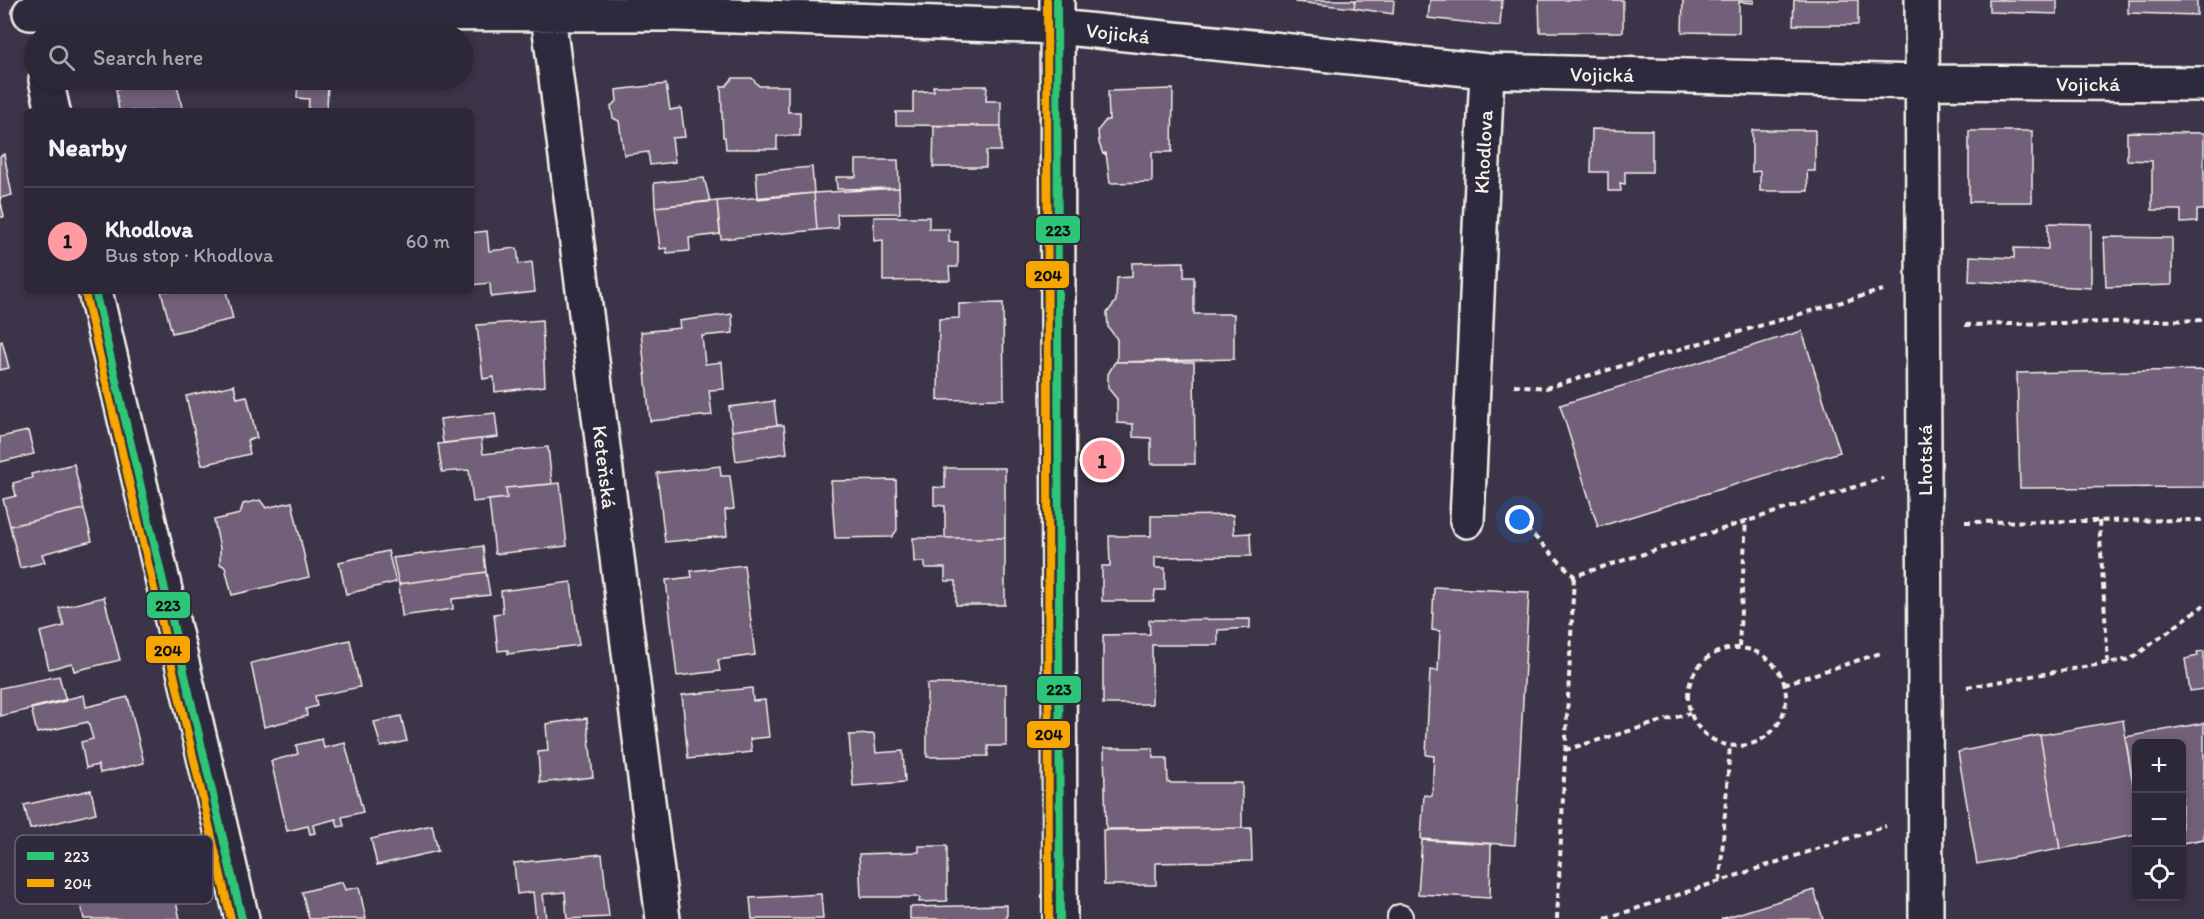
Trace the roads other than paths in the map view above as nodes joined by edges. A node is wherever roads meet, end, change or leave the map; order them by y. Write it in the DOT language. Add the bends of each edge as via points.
graph roads {
  1 [pos="1922,0"];
  2 [pos="674,7"];
  3 [pos="1057,13"];
  4 [pos="548,15"];
  5 [pos="31,16"];
  6 [pos="1487,71"];
  7 [pos="1923,82"];
  8 [pos="2204,84"];
  9 [pos="48,90"];
  10 [pos="52,108"];
  11 [pos="96,294"];
  12 [pos="1467,521"];
  13 [pos="242,919"];
  14 [pos="663,919"];
  15 [pos="1060,919"];
  16 [pos="1926,919"];
  1 -- 7 [label="street, Lhotská"];
  2 -- 3 [label="street, Vojická"];
  2 -- 4 [label="street, Vojická"];
  3 -- 6 [label="street, Vojická"];
  3 -- 15 [label="street"];
  4 -- 5 [label="street, Vojická"];
  4 -- 14 [label="street, Keteňská"];
  6 -- 7 [label="street, Vojická"];
  6 -- 12 [label="street, Khodlova"];
  7 -- 8 [label="street, Vojická"];
  7 -- 16 [label="street, Lhotská"];
  9 -- 10 [label="street"];
  11 -- 13 [label="street"];
}
